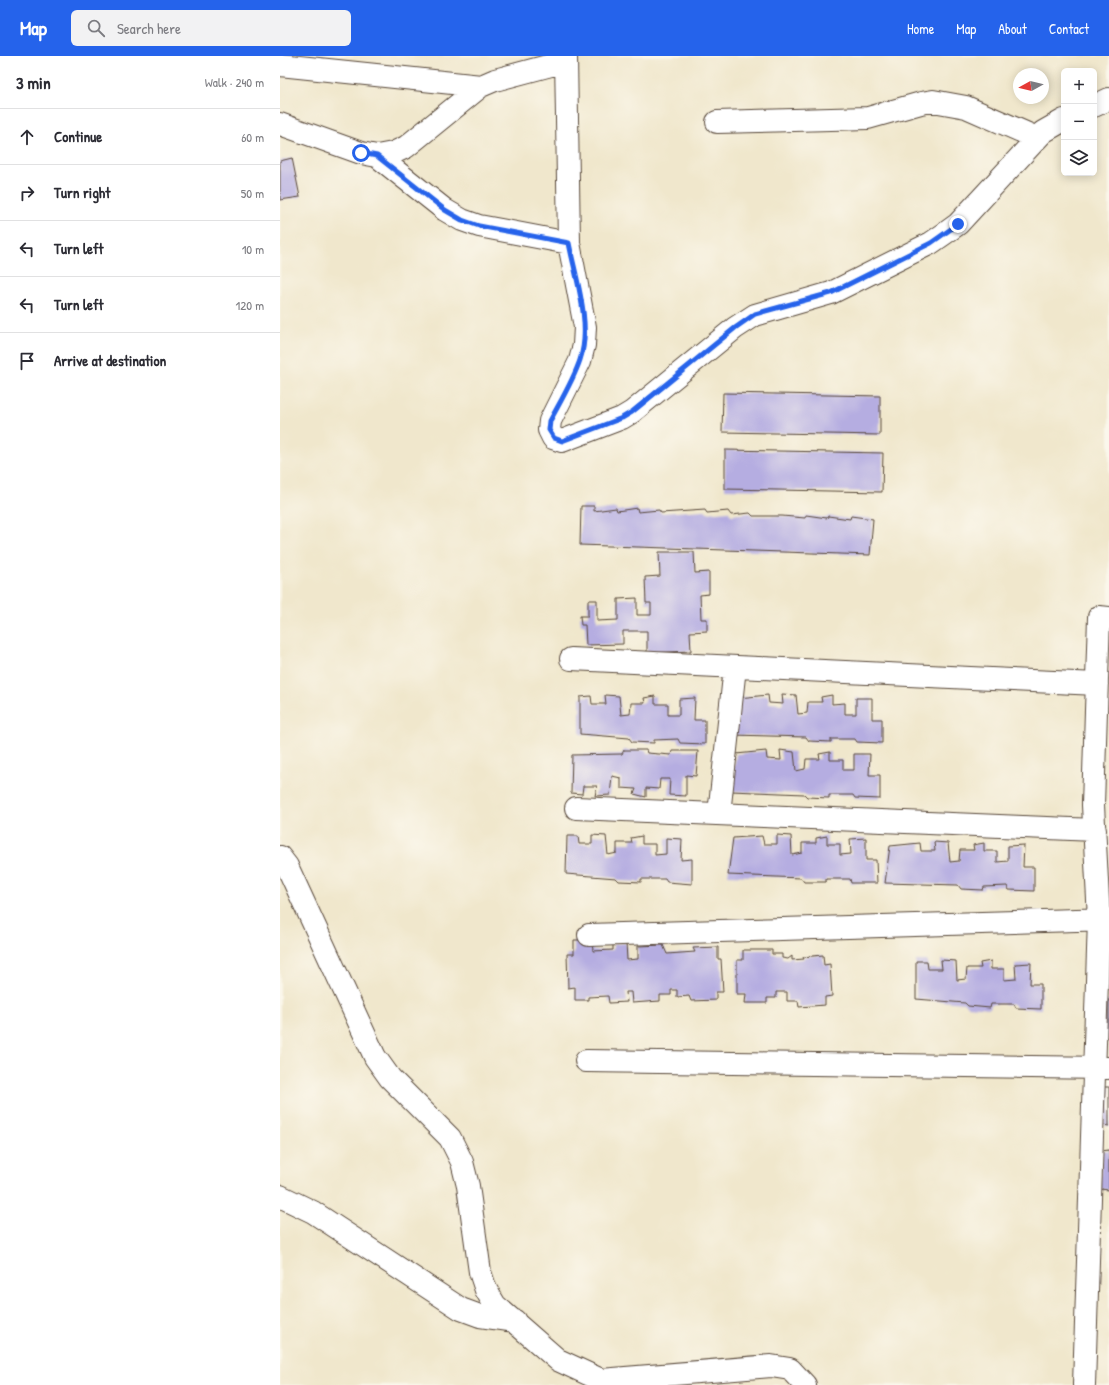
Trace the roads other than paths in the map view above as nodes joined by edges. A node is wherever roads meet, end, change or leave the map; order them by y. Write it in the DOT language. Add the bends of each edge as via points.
graph roads {
  1 [pos="566,58"];
  2 [pos="280,65"];
  3 [pos="481,86"];
  4 [pos="1109,99"];
  5 [pos="1097,105"];
  6 [pos="1061,121"];
  7 [pos="717,122"];
  8 [pos="280,124"];
  9 [pos="1037,138"];
  10 [pos="377,156"];
  11 [pos="569,243"];
  12 [pos="1109,618"];
  13 [pos="571,659"];
  14 [pos="735,667"];
  15 [pos="1097,684"];
  16 [pos="576,808"];
  17 [pos="719,814"];
  18 [pos="1094,830"];
  19 [pos="280,857"];
  20 [pos="1104,919"];
  21 [pos="589,935"];
  22 [pos="586,1061"];
  23 [pos="1102,1068"];
  24 [pos="280,1196"];
  25 [pos="1100,1208"];
  26 [pos="514,1321"];
  27 [pos="805,1385"];
  28 [pos="1084,1385"];
  1 -- 3 [label="street"];
  1 -- 11 [label="street"];
  2 -- 3 [label="street"];
  3 -- 10 [label="street" via="406,147"];
  4 -- 5 [label="street"];
  6 -- 9 [label="street"];
  7 -- 9 [label="street" via="868,118 933,101 966,107"];
  8 -- 10 [label="street" via="361,153"];
  9 -- 11 [label="street" via="958,224 931,243 831,293 755,314 632,412 562,441 554,438 549,430 550,421 580,361 585,327"];
  10 -- 11 [label="street" via="445,210 462,220 479,226"];
  12 -- 15 [label="street" via="1099,617"];
  13 -- 14 [label="street"];
  14 -- 15 [label="street"];
  14 -- 17 [label="street"];
  15 -- 18 [label="street"];
  16 -- 17 [label="street"];
  17 -- 18 [label="street"];
  18 -- 20 [label="street"];
  19 -- 26 [label="street" via="287,866 375,1057 390,1078 450,1138 462,1162 468,1186 480,1272 486,1290 495,1305"];
  20 -- 21 [label="street"];
  20 -- 23 [label="street"];
  22 -- 23 [label="street"];
  23 -- 25 [label="street"];
  24 -- 26 [label="street" via="313,1212 461,1309 480,1316"];
  25 -- 28 [label="street"];
  26 -- 27 [label="street" via="558,1360 601,1380 771,1366 790,1369"];
}
